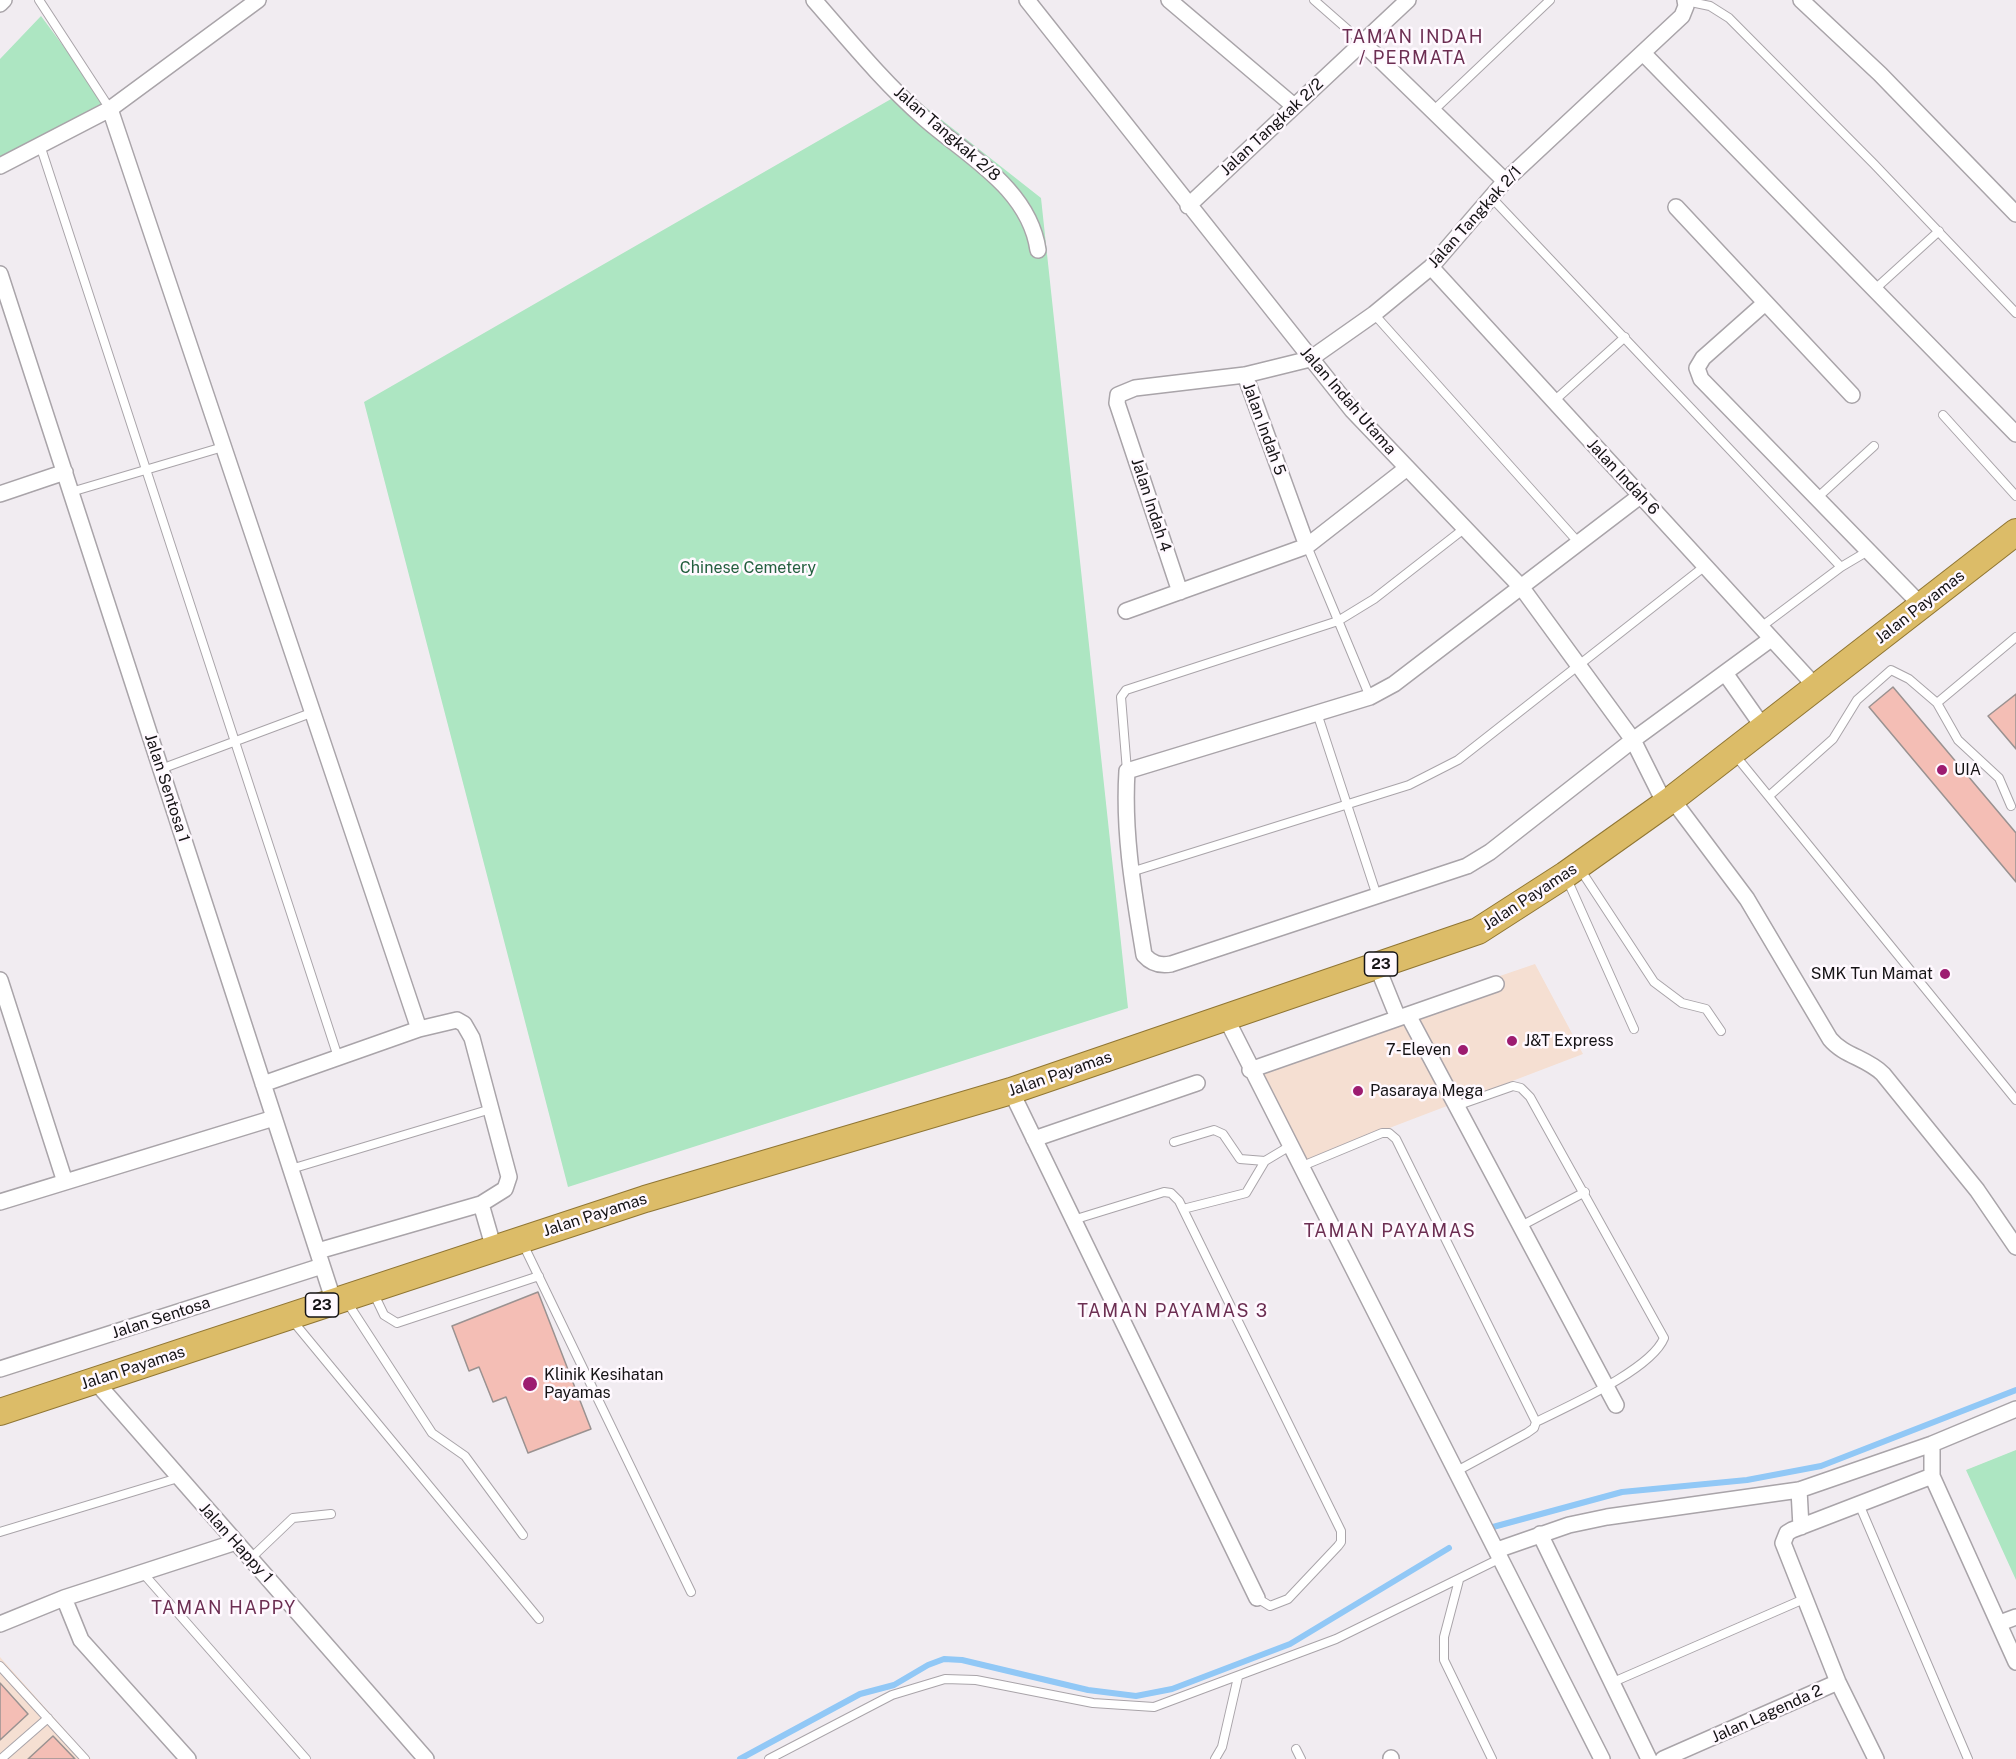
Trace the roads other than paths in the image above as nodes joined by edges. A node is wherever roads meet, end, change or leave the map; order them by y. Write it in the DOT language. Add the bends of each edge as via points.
graph roads {
  1 [pos="4,0"];
  2 [pos="39,0"];
  3 [pos="258,0"];
  4 [pos="814,0"];
  5 [pos="1027,0"];
  6 [pos="1170,0"];
  7 [pos="1314,0"];
  8 [pos="1408,0"];
  9 [pos="1550,0"];
  10 [pos="1801,0"];
  11 [pos="0,4"];
  12 [pos="1684,6"];
  13 [pos="1362,42"];
  14 [pos="1643,53"];
  15 [pos="1294,106"];
  16 [pos="110,109"];
  17 [pos="1434,110"];
  18 [pos="40,145"];
  19 [pos="0,166"];
  20 [pos="1505,181"];
  21 [pos="1490,196"];
  22 [pos="1188,206"];
  23 [pos="1676,207"];
  24 [pos="2016,214"];
  25 [pos="1939,231"];
  26 [pos="1038,250"];
  27 [pos="1431,267"];
  28 [pos="1,283"];
  29 [pos="1874,290"];
  30 [pos="1765,303"];
  31 [pos="2016,313"];
  32 [pos="1374,314"];
  33 [pos="1625,337"];
  34 [pos="1310,359"];
  35 [pos="1245,375"];
  36 [pos="1852,395"];
  37 [pos="1554,401"];
  38 [pos="1943,416"];
  39 [pos="2016,434"];
  40 [pos="1874,446"];
  41 [pos="223,447"];
  42 [pos="1407,468"];
  43 [pos="145,470"];
  44 [pos="65,472"];
  45 [pos="71,492"];
  46 [pos="0,494"];
  47 [pos="1640,496"];
  48 [pos="2016,496"];
  49 [pos="1817,498"];
  50 [pos="1466,527"];
  51 [pos="2016,532"];
  52 [pos="1578,542"];
  53 [pos="1306,546"];
  54 [pos="1869,551"];
  55 [pos="1705,566"];
  56 [pos="1841,567"];
  57 [pos="1522,588"];
  58 [pos="1180,592"];
  59 [pos="1922,606"];
  60 [pos="1126,611"];
  61 [pos="1338,621"];
  62 [pos="1766,633"];
  63 [pos="2016,637"];
  64 [pos="1580,664"];
  65 [pos="1725,673"];
  66 [pos="1816,687"];
  67 [pos="1370,697"];
  68 [pos="1937,703"];
  69 [pos="311,713"];
  70 [pos="1317,713"];
  71 [pos="1763,728"];
  72 [pos="1633,740"];
  73 [pos="234,742"];
  74 [pos="1733,752"];
  75 [pos="161,770"];
  76 [pos="1127,771"];
  77 [pos="1768,796"];
  78 [pos="1668,800"];
  79 [pos="1347,805"];
  80 [pos="2011,806"];
  81 [pos="1572,870"];
  82 [pos="1130,872"];
  83 [pos="1377,896"];
  84 [pos="1377,966"];
  85 [pos="0,980"];
  86 [pos="1496,984"];
  87 [pos="1403,1016"];
  88 [pos="1226,1018"];
  89 [pos="419,1029"];
  90 [pos="1634,1029"];
  91 [pos="1721,1031"];
  92 [pos="338,1057"];
  93 [pos="1250,1070"];
  94 [pos="1197,1083"];
  95 [pos="263,1084"];
  96 [pos="1011,1091"];
  97 [pos="2016,1100"];
  98 [pos="1456,1106"];
  99 [pos="491,1109"];
  100 [pos="274,1118"];
  101 [pos="1034,1139"];
  102 [pos="1174,1142"];
  103 [pos="1290,1146"];
  104 [pos="1265,1161"];
  105 [pos="1300,1167"];
  106 [pos="291,1169"];
  107 [pos="64,1182"];
  108 [pos="1585,1192"];
  109 [pos="0,1202"];
  110 [pos="481,1204"];
  111 [pos="1183,1209"];
  112 [pos="1073,1220"];
  113 [pos="1521,1226"];
  114 [pos="521,1240"];
  115 [pos="2016,1247"];
  116 [pos="494,1249"];
  117 [pos="320,1259"];
  118 [pos="539,1276"];
  119 [pos="372,1289"];
  120 [pos="339,1300"];
  121 [pos="289,1317"];
  122 [pos="0,1369"];
  123 [pos="95,1381"];
  124 [pos="1606,1386"];
  125 [pos="1616,1405"];
  126 [pos="2016,1409"];
  127 [pos="0,1412"];
  128 [pos="1536,1422"];
  129 [pos="1932,1444"];
  130 [pos="1455,1472"];
  131 [pos="1932,1476"];
  132 [pos="178,1478"];
  133 [pos="1799,1490"];
  134 [pos="1859,1504"];
  135 [pos="331,1514"];
  136 [pos="1800,1527"];
  137 [pos="0,1532"];
  138 [pos="1540,1534"];
  139 [pos="523,1535"];
  140 [pos="236,1542"];
  141 [pos="1499,1554"];
  142 [pos="250,1559"];
  143 [pos="142,1572"];
  144 [pos="1459,1580"];
  145 [pos="691,1592"];
  146 [pos="64,1598"];
  147 [pos="1257,1598"];
  148 [pos="1804,1599"];
  149 [pos="2016,1617"];
  150 [pos="538,1619"];
  151 [pos="2000,1623"];
  152 [pos="0,1624"];
  153 [pos="2016,1662"];
  154 [pos="0,1666"];
  155 [pos="1238,1677"];
  156 [pos="1838,1682"];
  157 [pos="1611,1683"];
  158 [pos="48,1719"];
  159 [pos="1296,1749"];
  160 [pos="1,1759"];
  161 [pos="85,1759"];
  162 [pos="188,1759"];
  163 [pos="306,1759"];
  164 [pos="426,1759"];
  165 [pos="769,1759"];
  166 [pos="1215,1759"];
  167 [pos="1301,1759"];
  168 [pos="1492,1759"];
  169 [pos="1602,1759"];
  170 [pos="1649,1759"];
  171 [pos="1663,1759"];
  172 [pos="1875,1759"];
  173 [pos="1968,1759"];
  1 -- 11 [label="street"];
  2 -- 16 [label="lane"];
  3 -- 16 [label="street"];
  4 -- 26 [label="street, Jalan Tangkak 2/8" via="924,118 1003,183 1035,230"];
  5 -- 22 [label="street, Jalan Indah Utama"];
  6 -- 15 [label="street"];
  7 -- 13 [label="lane"];
  8 -- 13 [label="street, Jalan Tangkak 2/2"];
  9 -- 17 [label="lane"];
  10 -- 24 [label="street" via="1880,74"];
  12 -- 14 [label="street, Jalan Tangkak 2/1"];
  12 -- 25 [label="lane" via="1710,6 1729,18"];
  13 -- 15 [label="street, Jalan Tangkak 2/2"];
  13 -- 17 [label="street"];
  14 -- 20 [label="street, Jalan Tangkak 2/1"];
  14 -- 29 [label="street"];
  15 -- 22 [label="street, Jalan Tangkak 2/2"];
  16 -- 18 [label="street"];
  16 -- 41 [label="street"];
  17 -- 20 [label="street"];
  18 -- 19 [label="street"];
  18 -- 43 [label="lane"];
  20 -- 21 [label="street, Jalan Tangkak 2/1"];
  21 -- 27 [label="street, Jalan Tangkak 2/1"];
  21 -- 33 [label="lane"];
  22 -- 34 [label="street, Jalan Indah Utama"];
  23 -- 30 [label="street"];
  25 -- 29 [label="lane"];
  25 -- 31 [label="lane"];
  27 -- 32 [label="street, Jalan Tangkak 2/1"];
  27 -- 37 [label="street, Jalan Indah 6"];
  28 -- 44 [label="street, Jalan Sentosa 1"];
  29 -- 39 [label="street"];
  30 -- 36 [label="street"];
  30 -- 49 [label="street" via="1703,358 1697,368 1701,379"];
  32 -- 34 [label="street, Jalan Tangkak 2/1"];
  32 -- 52 [label="lane"];
  33 -- 37 [label="lane"];
  33 -- 56 [label="lane"];
  34 -- 35 [label="street, Jalan Indah 5"];
  34 -- 42 [label="street, Jalan Indah Utama"];
  35 -- 53 [label="street, Jalan Indah 5"];
  35 -- 58 [label="street, Jalan Indah 4" via="1124,391 1117,399"];
  37 -- 47 [label="street, Jalan Indah 6"];
  38 -- 48 [label="lane"];
  40 -- 49 [label="lane"];
  41 -- 43 [label="lane"];
  41 -- 69 [label="street"];
  42 -- 50 [label="street, Jalan Indah Utama"];
  42 -- 53 [label="street"];
  43 -- 45 [label="lane"];
  43 -- 73 [label="lane"];
  44 -- 45 [label="street, Jalan Sentosa 1"];
  44 -- 46 [label="street"];
  45 -- 75 [label="street, Jalan Sentosa 1"];
  47 -- 52 [label="street"];
  47 -- 55 [label="street, Jalan Indah 6"];
  49 -- 54 [label="street"];
  50 -- 57 [label="street, Jalan Indah Utama"];
  50 -- 61 [label="lane" via="1374,599"];
  51 -- 59 [label="highway, Jalan Payamas / 23"];
  52 -- 57 [label="street"];
  53 -- 58 [label="street"];
  53 -- 61 [label="lane"];
  54 -- 56 [label="lane"];
  54 -- 59 [label="street"];
  55 -- 62 [label="street, Jalan Indah 6"];
  55 -- 64 [label="lane"];
  56 -- 62 [label="lane"];
  57 -- 64 [label="street, Jalan Indah Utama"];
  57 -- 67 [label="street" via="1409,675"];
  58 -- 60 [label="street"];
  59 -- 66 [label="highway, Jalan Payamas / 23"];
  61 -- 67 [label="lane"];
  61 -- 76 [label="lane" via="1126,690 1121,697"];
  62 -- 65 [label="street"];
  62 -- 66 [label="street, Jalan Indah 6"];
  63 -- 68 [label="lane"];
  64 -- 72 [label="street, Jalan Indah Utama"];
  64 -- 79 [label="lane" via="1458,760 1409,785"];
  65 -- 71 [label="street"];
  65 -- 72 [label="street"];
  66 -- 71 [label="highway, Jalan Payamas / 23"];
  67 -- 70 [label="street"];
  68 -- 77 [label="lane" via="1891,670 1857,700 1833,739"];
  68 -- 80 [label="lane" via="1958,740 1999,778"];
  69 -- 73 [label="lane"];
  69 -- 89 [label="street"];
  70 -- 76 [label="street"];
  70 -- 79 [label="lane"];
  71 -- 74 [label="highway, Jalan Payamas / 23"];
  72 -- 78 [label="street, Jalan Indah Utama"];
  72 -- 83 [label="street" via="1490,852 1467,866"];
  73 -- 75 [label="lane"];
  73 -- 92 [label="lane"];
  74 -- 77 [label="lane"];
  74 -- 78 [label="highway, Jalan Payamas / 23"];
  75 -- 95 [label="street, Jalan Sentosa 1"];
  76 -- 82 [label="street" via="1125,806"];
  77 -- 97 [label="lane"];
  78 -- 81 [label="highway, Jalan Payamas / 23"];
  78 -- 115 [label="street, Jalan Indah Utama" via="1747,899 1830,1039 1883,1074 1977,1190"];
  79 -- 82 [label="lane"];
  79 -- 83 [label="lane"];
  81 -- 84 [label="highway, Jalan Payamas / 23" via="1478,931"];
  81 -- 90 [label="lane"];
  81 -- 91 [label="lane" via="1652,980 1682,1003 1706,1009"];
  82 -- 83 [label="street" via="1144,955 1164,966"];
  84 -- 87 [label="street"];
  84 -- 88 [label="highway, Jalan Payamas / 23"];
  85 -- 107 [label="street"];
  86 -- 87 [label="street"];
  87 -- 93 [label="street"];
  87 -- 98 [label="street"];
  88 -- 93 [label="street"];
  88 -- 96 [label="highway, Jalan Payamas / 23"];
  89 -- 92 [label="street, Jalan Sentosa"];
  89 -- 99 [label="street, Jalan Sentosa" via="457,1020 464,1024 472,1038"];
  92 -- 95 [label="street, Jalan Sentosa"];
  93 -- 103 [label="street"];
  94 -- 101 [label="street"];
  95 -- 100 [label="street, Jalan Sentosa 1"];
  96 -- 101 [label="street"];
  96 -- 114 [label="highway, Jalan Payamas / 23" via="645,1199"];
  98 -- 108 [label="lane" via="1513,1086 1521,1088"];
  98 -- 113 [label="street"];
  99 -- 106 [label="lane"];
  99 -- 110 [label="street, Jalan Sentosa" via="509,1177 505,1189"];
  100 -- 106 [label="street, Jalan Sentosa 1"];
  100 -- 107 [label="street"];
  101 -- 112 [label="street"];
  102 -- 104 [label="lane" via="1214,1130 1223,1134 1240,1158"];
  103 -- 104 [label="lane"];
  103 -- 105 [label="street"];
  104 -- 111 [label="lane" via="1246,1192"];
  105 -- 128 [label="lane" via="1382,1133 1396,1139"];
  105 -- 130 [label="street"];
  106 -- 117 [label="street, Jalan Sentosa 1"];
  107 -- 109 [label="street"];
  108 -- 113 [label="lane"];
  108 -- 124 [label="lane" via="1664,1338 1654,1354"];
  110 -- 116 [label="street"];
  110 -- 117 [label="street, Jalan Sentosa"];
  111 -- 112 [label="lane" via="1175,1196 1164,1192"];
  111 -- 147 [label="lane" via="1342,1536 1338,1546 1288,1599 1270,1606"];
  112 -- 147 [label="street"];
  113 -- 124 [label="street"];
  114 -- 116 [label="highway, Jalan Payamas / 23"];
  114 -- 118 [label="lane"];
  116 -- 119 [label="highway, Jalan Payamas / 23"];
  117 -- 120 [label="street, Jalan Sentosa 1"];
  117 -- 122 [label="street, Jalan Sentosa"];
  118 -- 119 [label="lane" via="402,1322 387,1319"];
  118 -- 145 [label="lane"];
  119 -- 120 [label="highway, Jalan Payamas / 23"];
  120 -- 121 [label="highway, Jalan Payamas / 23"];
  120 -- 139 [label="lane" via="432,1433 463,1453"];
  121 -- 123 [label="highway, Jalan Payamas / 23"];
  121 -- 150 [label="lane"];
  123 -- 127 [label="highway, Jalan Payamas / 23"];
  123 -- 132 [label="street, Jalan Happy 1"];
  124 -- 125 [label="street"];
  124 -- 128 [label="lane"];
  126 -- 129 [label="street"];
  128 -- 130 [label="lane" via="1527,1433"];
  129 -- 131 [label="street"];
  129 -- 133 [label="street"];
  130 -- 141 [label="street"];
  131 -- 134 [label="street"];
  131 -- 151 [label="street"];
  132 -- 137 [label="lane"];
  132 -- 140 [label="street, Jalan Happy 1"];
  133 -- 136 [label="street"];
  133 -- 138 [label="street" via="1607,1517"];
  134 -- 136 [label="street"];
  134 -- 173 [label="lane"];
  135 -- 142 [label="lane" via="292,1518"];
  136 -- 148 [label="street" via="1787,1533 1783,1543"];
  138 -- 141 [label="street"];
  138 -- 157 [label="street"];
  140 -- 142 [label="street, Jalan Happy 1"];
  140 -- 143 [label="street"];
  141 -- 144 [label="lane"];
  141 -- 169 [label="street"];
  142 -- 164 [label="street, Jalan Happy 1"];
  143 -- 146 [label="street"];
  143 -- 163 [label="lane"];
  144 -- 155 [label="lane" via="1336,1639"];
  144 -- 168 [label="lane" via="1444,1637 1444,1660"];
  146 -- 152 [label="street"];
  146 -- 162 [label="street" via="81,1640"];
  148 -- 156 [label="street"];
  148 -- 157 [label="lane"];
  149 -- 151 [label="street"];
  151 -- 153 [label="street"];
  154 -- 158 [label="lane"];
  155 -- 165 [label="lane" via="1154,1707 1093,1703 976,1680 933,1680 892,1695"];
  155 -- 166 [label="lane" via="1222,1747"];
  156 -- 171 [label="street, Jalan Lagenda 2"];
  156 -- 172 [label="street"];
  157 -- 170 [label="street"];
  158 -- 160 [label="lane"];
  158 -- 161 [label="lane"];
  159 -- 167 [label="lane"];
}
